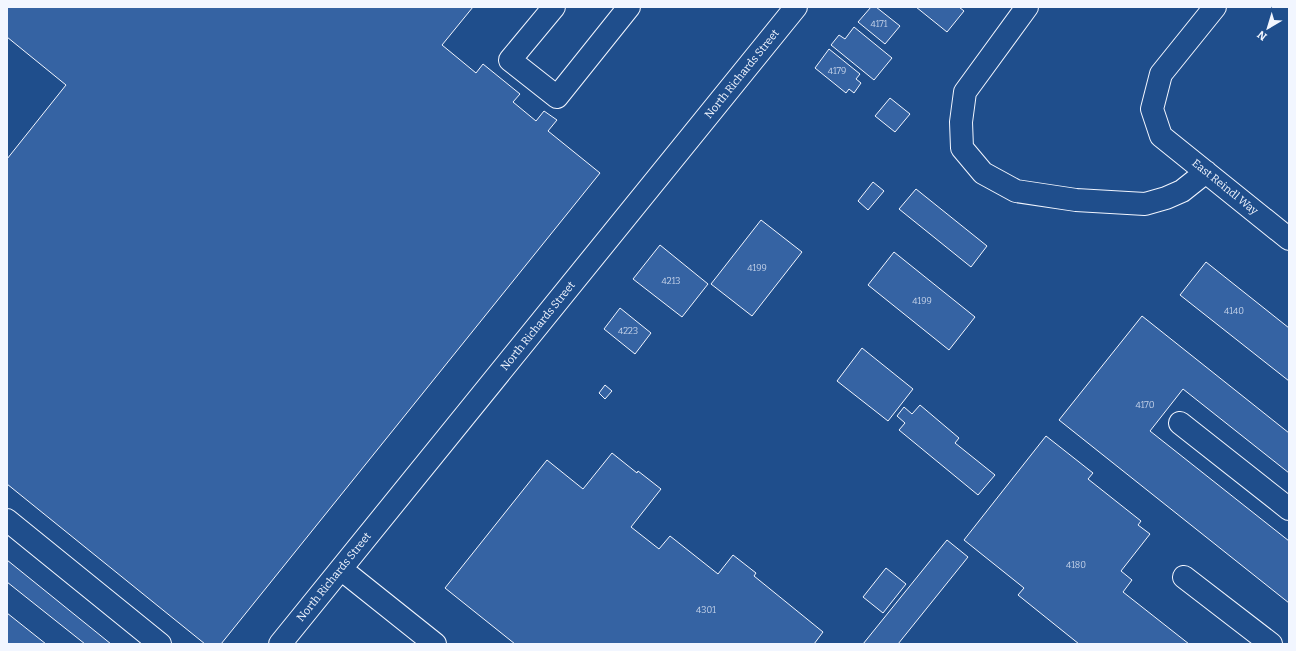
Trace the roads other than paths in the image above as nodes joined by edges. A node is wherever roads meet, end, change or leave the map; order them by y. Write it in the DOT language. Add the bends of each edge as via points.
graph roads {
  1 [pos="554,7"];
  2 [pos="628,7"];
  3 [pos="796,7"];
  4 [pos="1027,7"];
  5 [pos="1215,7"];
  6 [pos="1206,172"];
  7 [pos="1289,239"];
  8 [pos="1180,423"];
  9 [pos="1289,509"];
  10 [pos="7,520"];
  11 [pos="341,569"];
  12 [pos="1184,577"];
  13 [pos="160,644"];
  14 [pos="280,644"];
  15 [pos="435,644"];
  16 [pos="1271,644"];
  1 -- 2 [label="street" via="510,60 557,97"];
  3 -- 11 [label="street, North Richards Street"];
  4 -- 6 [label="street" via="966,92 961,122 962,148 983,173 1016,191 1076,200 1145,204 1182,191"];
  5 -- 6 [label="street, East Reindl Way" via="1161,74 1152,109 1161,136"];
  6 -- 7 [label="street, East Reindl Way"];
  8 -- 9 [label="street"];
  10 -- 13 [label="street"];
  11 -- 14 [label="street, North Richards Street"];
  11 -- 15 [label="street"];
  12 -- 16 [label="street"];
}
